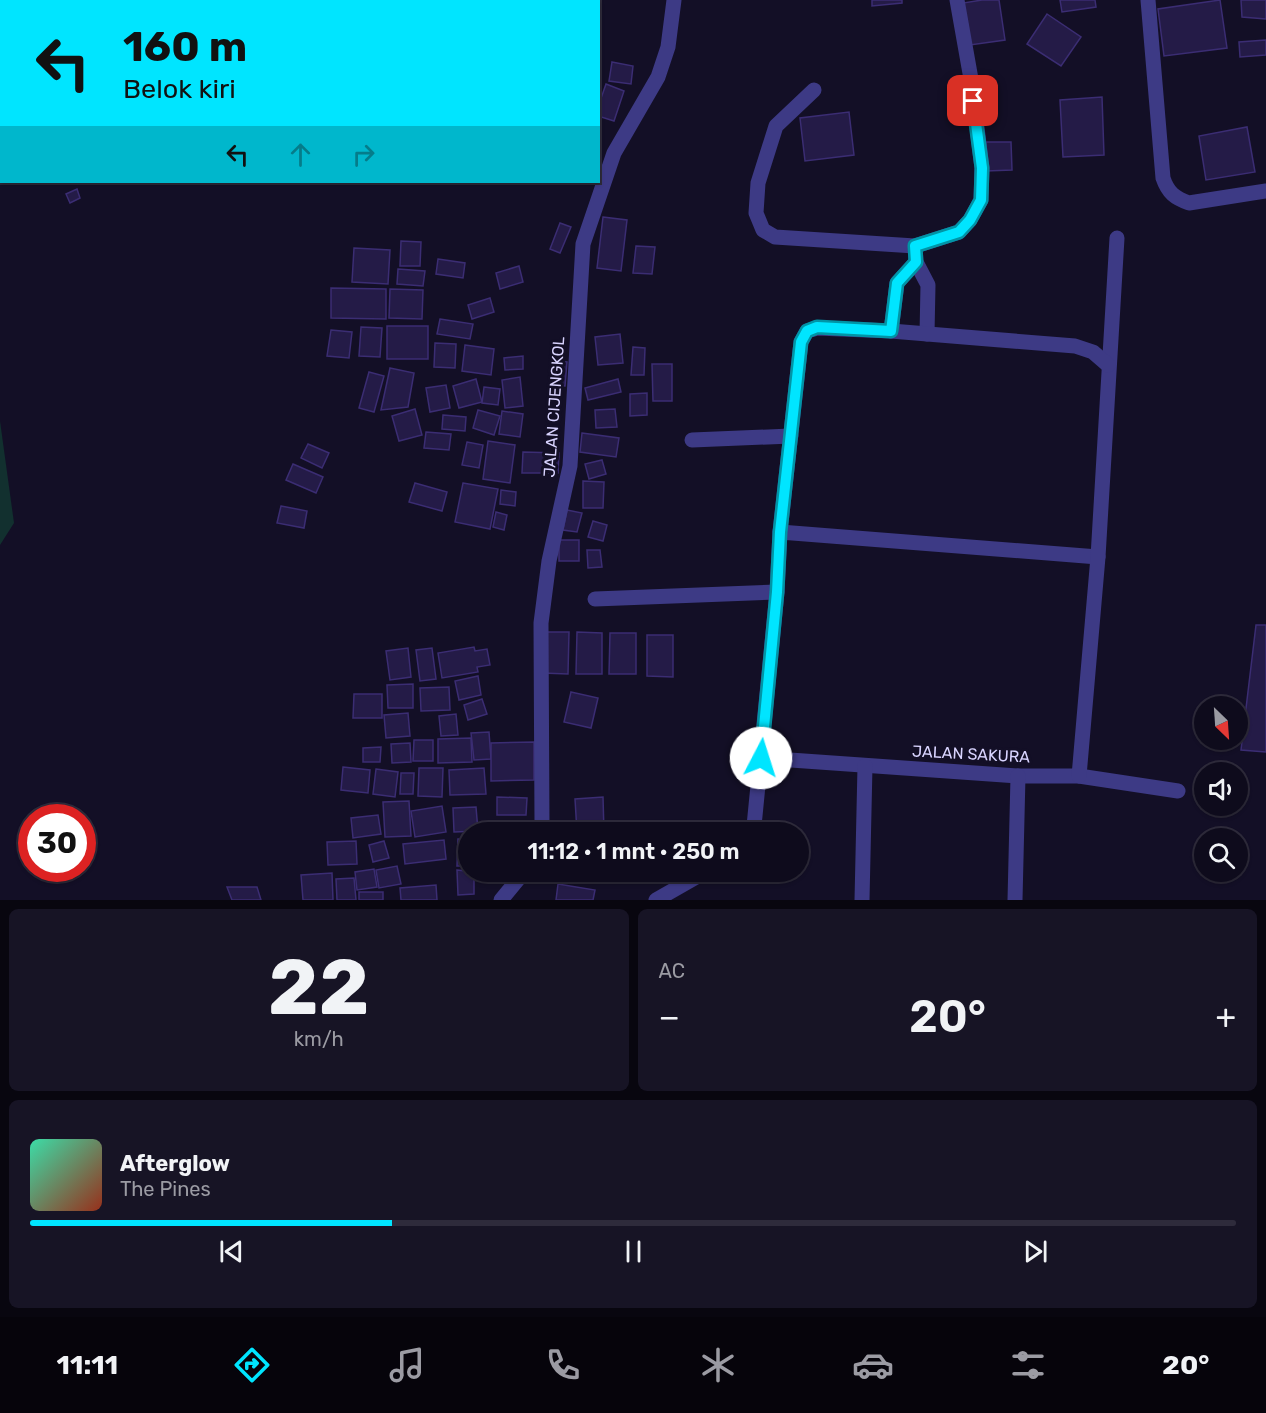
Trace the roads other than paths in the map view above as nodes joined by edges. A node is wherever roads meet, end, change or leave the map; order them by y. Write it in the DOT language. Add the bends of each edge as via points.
graph roads {
  1 [pos="674,0"];
  2 [pos="957,0"];
  3 [pos="1148,0"];
  4 [pos="814,90"];
  5 [pos="1266,190"];
  6 [pos="1116,238"];
  7 [pos="915,246"];
  8 [pos="916,262"];
  9 [pos="891,331"];
  10 [pos="927,334"];
  11 [pos="1108,365"];
  12 [pos="791,436"];
  13 [pos="692,440"];
  14 [pos="780,532"];
  15 [pos="1098,557"];
  16 [pos="777,592"];
  17 [pos="595,599"];
  18 [pos="761,758"];
  19 [pos="865,766"];
  20 [pos="1018,776"];
  21 [pos="1079,776"];
  22 [pos="1178,791"];
  23 [pos="542,822"];
  24 [pos="754,822"];
  25 [pos="516,882"];
  26 [pos="688,882"];
  27 [pos="501,900"];
  28 [pos="656,900"];
  29 [pos="862,900"];
  30 [pos="1015,900"];
  1 -- 23 [label="street, JALAN CIJENGKOL" via="668,47 658,77 614,153 583,244 570,466 549,561 541,623"];
  2 -- 7 [label="street" via="982,168 981,200 959,232"];
  3 -- 5 [label="street" via="1167,190 1189,203"];
  4 -- 7 [label="street" via="776,126 758,183 756,213 763,230 775,237"];
  6 -- 11 [label="street"];
  7 -- 8 [label="street"];
  8 -- 9 [label="street" via="897,283"];
  8 -- 10 [label="street" via="928,285"];
  9 -- 10 [label="street"];
  9 -- 12 [label="street" via="817,327 807,331 801,342"];
  10 -- 11 [label="street" via="1075,346 1093,352"];
  11 -- 15 [label="street"];
  12 -- 13 [label="street"];
  12 -- 14 [label="street"];
  14 -- 15 [label="street"];
  14 -- 16 [label="street"];
  15 -- 21 [label="street"];
  16 -- 17 [label="street"];
  16 -- 18 [label="street"];
  18 -- 19 [label="street, JALAN SAKURA"];
  18 -- 24 [label="street"];
  19 -- 20 [label="street, JALAN SAKURA"];
  19 -- 29 [label="street"];
  20 -- 21 [label="street, JALAN SAKURA"];
  20 -- 30 [label="street"];
  21 -- 22 [label="street, JALAN SAKURA"];
  25 -- 27 [label="street"];
  26 -- 28 [label="street"];
}
